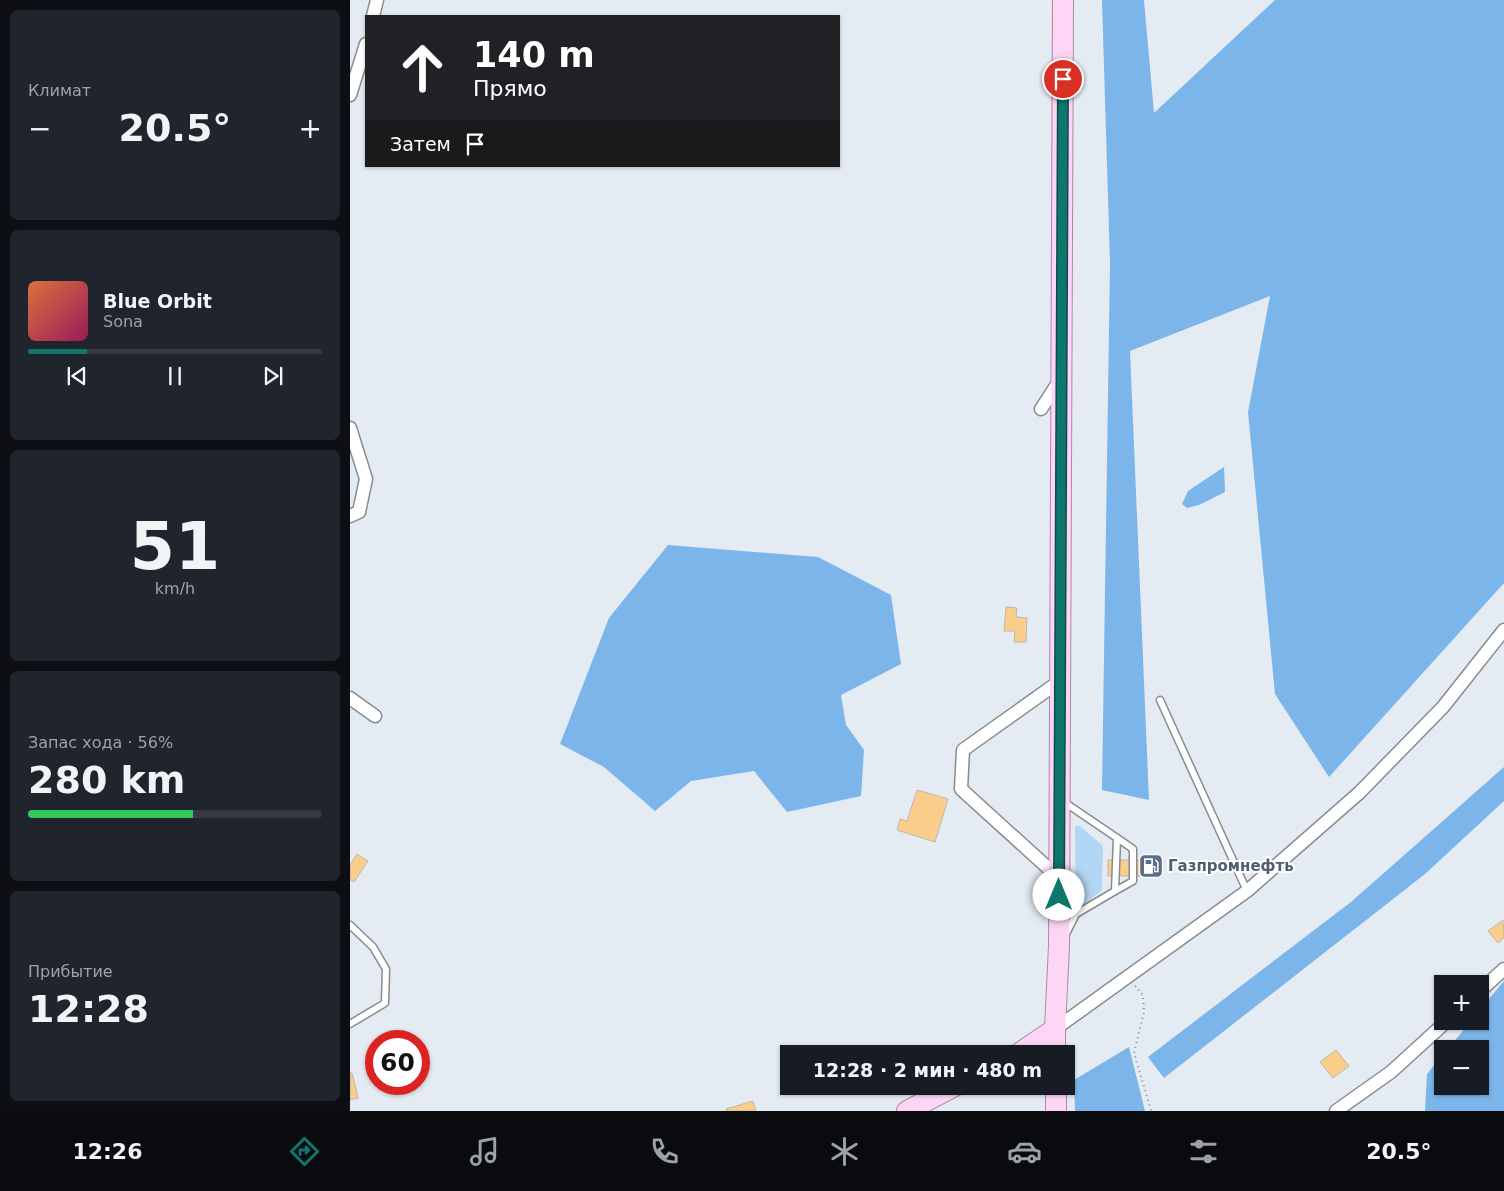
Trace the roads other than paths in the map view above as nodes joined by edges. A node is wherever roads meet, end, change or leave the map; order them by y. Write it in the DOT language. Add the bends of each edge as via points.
graph roads {
  1 [pos="377,0"];
  2 [pos="1063,0"];
  3 [pos="374,15"];
  4 [pos="365,47"];
  5 [pos="350,95"];
  6 [pos="1062,376"];
  7 [pos="1041,409"];
  8 [pos="350,428"];
  9 [pos="350,516"];
  10 [pos="1504,630"];
  11 [pos="1061,672"];
  12 [pos="350,698"];
  13 [pos="1160,700"];
  14 [pos="374,716"];
  15 [pos="1059,799"];
  16 [pos="1117,838"];
  17 [pos="1059,878"];
  18 [pos="1115,891"];
  19 [pos="1246,891"];
  20 [pos="350,925"];
  21 [pos="1059,946"];
  22 [pos="1504,970"];
  23 [pos="1489,983"];
  24 [pos="350,1024"];
  25 [pos="1055,1029"];
  26 [pos="1437,1030"];
  27 [pos="1031,1045"];
  28 [pos="1055,1045"];
  29 [pos="938,1095"];
  30 [pos="1056,1095"];
  31 [pos="907,1111"];
  32 [pos="1056,1111"];
  33 [pos="1336,1111"];
  1 -- 3 [label="street"];
  2 -- 6 [label="main road"];
  4 -- 5 [label="street"];
  6 -- 7 [label="street"];
  6 -- 11 [label="main road"];
  8 -- 9 [label="street" via="366,479 359,512"];
  10 -- 19 [label="street" via="1443,707 1359,793"];
  11 -- 15 [label="main road"];
  11 -- 17 [label="street" via="964,750 961,790"];
  12 -- 14 [label="street"];
  13 -- 19 [label="lane"];
  15 -- 16 [label="lane"];
  15 -- 17 [label="main road"];
  16 -- 18 [label="lane"];
  16 -- 18 [label="lane" via="1133,849 1133,881"];
  17 -- 21 [label="main road"];
  18 -- 21 [label="lane" via="1076,914"];
  19 -- 25 [label="street"];
  20 -- 24 [label="lane" via="372,947 386,970 385,1003"];
  21 -- 25 [label="main road"];
  22 -- 23 [label="street"];
  25 -- 27 [label="main road"];
  25 -- 28 [label="main road"];
  26 -- 33 [label="street" via="1391,1072"];
  29 -- 31 [label="main road"];
  30 -- 32 [label="main road"];
}
